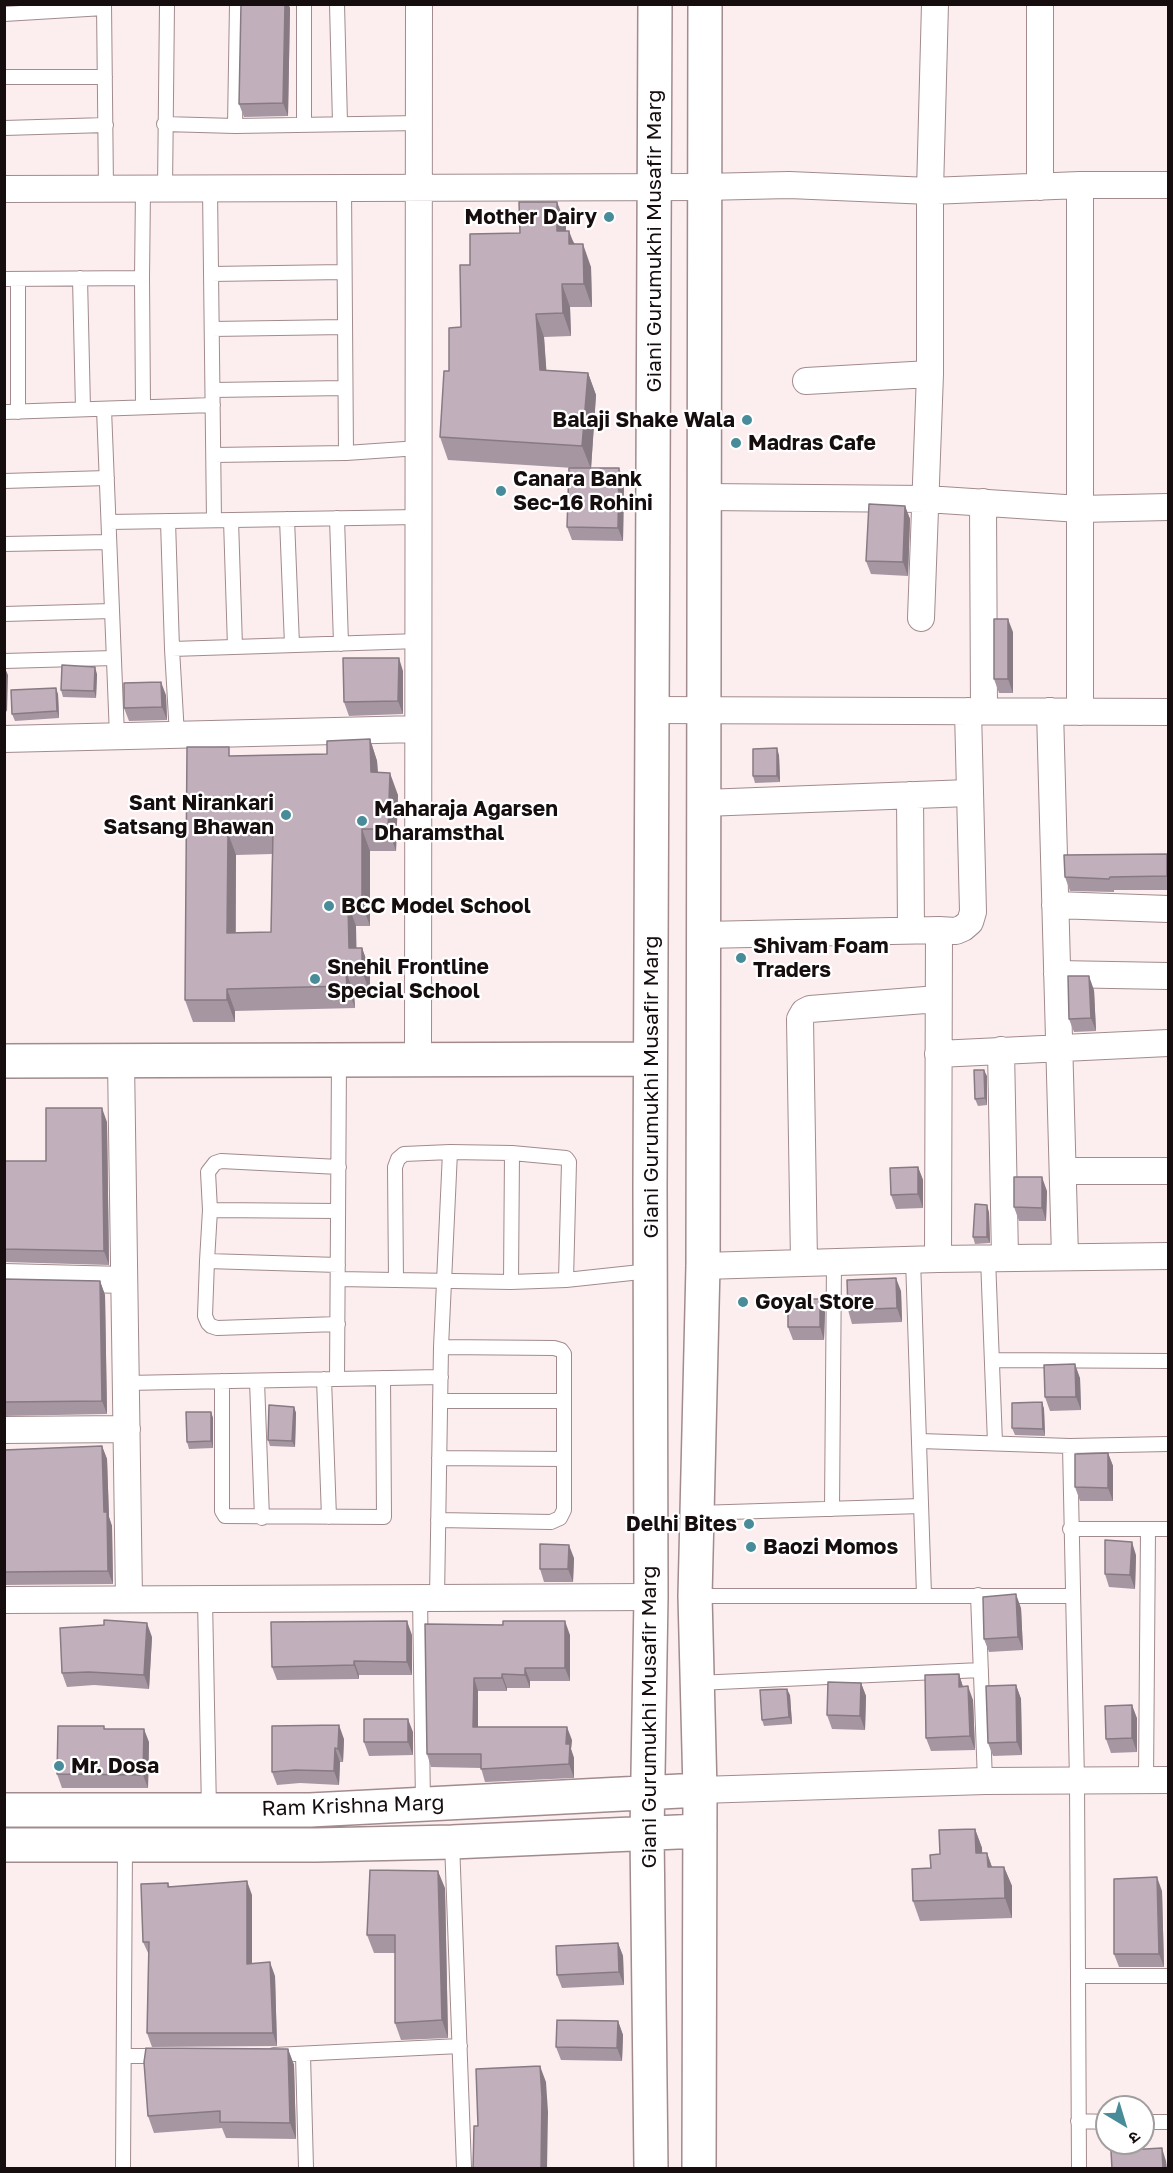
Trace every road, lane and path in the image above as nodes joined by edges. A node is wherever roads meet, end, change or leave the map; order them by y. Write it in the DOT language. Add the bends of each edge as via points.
graph roads {
  1 [pos="167,4"];
  2 [pos="237,4"];
  3 [pos="304,4"];
  4 [pos="337,4"];
  5 [pos="419,4"];
  6 [pos="655,4"];
  7 [pos="705,4"];
  8 [pos="935,4"];
  9 [pos="1040,4"];
  10 [pos="104,6"];
  11 [pos="4,14"];
  12 [pos="4,77"];
  13 [pos="105,77"];
  14 [pos="304,123"];
  15 [pos="340,123"];
  16 [pos="418,123"];
  17 [pos="164,124"];
  18 [pos="106,125"];
  19 [pos="236,126"];
  20 [pos="4,128"];
  21 [pos="1080,185"];
  22 [pos="1168,185"];
  23 [pos="654,187"];
  24 [pos="704,187"];
  25 [pos="1040,187"];
  26 [pos="344,188"];
  27 [pos="419,188"];
  28 [pos="4,189"];
  29 [pos="106,189"];
  30 [pos="154,189"];
  31 [pos="210,189"];
  32 [pos="930,191"];
  33 [pos="344,272"];
  34 [pos="211,274"];
  35 [pos="80,278"];
  36 [pos="142,278"];
  37 [pos="11,279"];
  38 [pos="345,327"];
  39 [pos="212,329"];
  40 [pos="930,374"];
  41 [pos="806,381"];
  42 [pos="345,388"];
  43 [pos="213,390"];
  44 [pos="213,405"];
  45 [pos="142,407"];
  46 [pos="105,409"];
  47 [pos="83,410"];
  48 [pos="11,412"];
  49 [pos="418,448"];
  50 [pos="346,453"];
  51 [pos="214,455"];
  52 [pos="107,478"];
  53 [pos="4,481"];
  54 [pos="704,497"];
  55 [pos="926,499"];
  56 [pos="983,502"];
  57 [pos="1168,507"];
  58 [pos="1080,509"];
  59 [pos="418,517"];
  60 [pos="337,518"];
  61 [pos="287,519"];
  62 [pos="214,520"];
  63 [pos="231,520"];
  64 [pos="168,521"];
  65 [pos="109,522"];
  66 [pos="109,542"];
  67 [pos="4,544"];
  68 [pos="112,611"];
  69 [pos="4,614"];
  70 [pos="921,618"];
  71 [pos="418,641"];
  72 [pos="341,644"];
  73 [pos="292,645"];
  74 [pos="235,647"];
  75 [pos="172,649"];
  76 [pos="114,658"];
  77 [pos="4,661"];
  78 [pos="652,710"];
  79 [pos="703,711"];
  80 [pos="976,711"];
  81 [pos="1050,711"];
  82 [pos="1080,712"];
  83 [pos="1168,712"];
  84 [pos="418,729"];
  85 [pos="177,735"];
  86 [pos="117,736"];
  87 [pos="4,739"];
  88 [pos="969,793"];
  89 [pos="910,795"];
  90 [pos="704,803"];
  91 [pos="1055,905"];
  92 [pos="1168,909"];
  93 [pos="911,930"];
  94 [pos="939,930"];
  95 [pos="703,935"];
  96 [pos="1057,974"];
  97 [pos="1168,976"];
  98 [pos="939,999"];
  99 [pos="1168,1043"];
  100 [pos="1059,1047"];
  101 [pos="1001,1050"];
  102 [pos="938,1054"];
  103 [pos="651,1059"];
  104 [pos="121,1060"];
  105 [pos="339,1060"];
  106 [pos="418,1060"];
  107 [pos="4,1061"];
  108 [pos="450,1152"];
  109 [pos="512,1153"];
  110 [pos="339,1167"];
  111 [pos="1063,1171"];
  112 [pos="1168,1171"];
  113 [pos="210,1210"];
  114 [pos="338,1211"];
  115 [pos="1168,1256"];
  116 [pos="1065,1257"];
  117 [pos="996,1258"];
  118 [pos="925,1259"];
  119 [pos="207,1261"];
  120 [pos="804,1262"];
  121 [pos="834,1262"];
  122 [pos="703,1266"];
  123 [pos="650,1271"];
  124 [pos="338,1272"];
  125 [pos="4,1277"];
  126 [pos="124,1280"];
  127 [pos="396,1280"];
  128 [pos="566,1280"];
  129 [pos="445,1281"];
  130 [pos="511,1282"];
  131 [pos="338,1324"];
  132 [pos="441,1347"];
  133 [pos="992,1360"];
  134 [pos="1168,1361"];
  135 [pos="441,1377"];
  136 [pos="383,1378"];
  137 [pos="331,1379"];
  138 [pos="257,1381"];
  139 [pos="222,1382"];
  140 [pos="126,1383"];
  141 [pos="440,1401"];
  142 [pos="563,1401"];
  143 [pos="127,1429"];
  144 [pos="4,1430"];
  145 [pos="920,1441"];
  146 [pos="995,1443"];
  147 [pos="1168,1444"];
  148 [pos="1070,1446"];
  149 [pos="439,1458"];
  150 [pos="563,1459"];
  151 [pos="921,1506"];
  152 [pos="832,1509"];
  153 [pos="697,1513"];
  154 [pos="329,1517"];
  155 [pos="262,1518"];
  156 [pos="438,1520"];
  157 [pos="1070,1529"];
  158 [pos="1148,1529"];
  159 [pos="1168,1529"];
  160 [pos="924,1595"];
  161 [pos="978,1595"];
  162 [pos="695,1596"];
  163 [pos="1072,1596"];
  164 [pos="651,1597"];
  165 [pos="428,1598"];
  166 [pos="129,1599"];
  167 [pos="205,1599"];
  168 [pos="4,1600"];
  169 [pos="981,1670"];
  170 [pos="697,1683"];
  171 [pos="1157,1780"];
  172 [pos="985,1781"];
  173 [pos="1077,1781"];
  174 [pos="700,1790"];
  175 [pos="648,1793"];
  176 [pos="423,1804"];
  177 [pos="4,1810"];
  178 [pos="209,1810"];
  179 [pos="700,1831"];
  180 [pos="647,1833"];
  181 [pos="452,1842"];
  182 [pos="4,1845"];
  183 [pos="124,1845"];
  184 [pos="1078,1976"];
  185 [pos="1168,1976"];
  186 [pos="460,2046"];
  187 [pos="255,2055"];
  188 [pos="303,2055"];
  189 [pos="124,2056"];
  190 [pos="172,2056"];
  191 [pos="1078,2121"];
  192 [pos="1095,2122"];
  193 [pos="123,2169"];
  194 [pos="306,2169"];
  195 [pos="464,2169"];
  196 [pos="651,2169"];
  197 [pos="699,2169"];
  198 [pos="1079,2169"];
  1 -- 17 [label="lane"];
  2 -- 19 [label="lane"];
  3 -- 14 [label="lane"];
  4 -- 15 [label="lane"];
  5 -- 16 [label="street"];
  6 -- 23 [label="street, Giani Gurumukhi Musafir Marg"];
  7 -- 24 [label="street"];
  8 -- 32 [label="street"];
  9 -- 25 [label="street"];
  10 -- 11 [label="lane"];
  10 -- 13 [label="lane"];
  12 -- 13 [label="lane"];
  13 -- 18 [label="lane"];
  14 -- 15 [label="lane"];
  14 -- 19 [label="lane"];
  15 -- 16 [label="lane"];
  16 -- 27 [label="street"];
  17 -- 19 [label="lane"];
  17 -- 30 [label="lane"];
  18 -- 20 [label="lane"];
  18 -- 29 [label="lane"];
  21 -- 22 [label="street"];
  21 -- 25 [label="street"];
  21 -- 58 [label="street"];
  23 -- 24 [label="street"];
  23 -- 27 [label="street"];
  23 -- 78 [label="street, Giani Gurumukhi Musafir Marg"];
  24 -- 32 [label="street" via="789,185"];
  24 -- 54 [label="street"];
  25 -- 32 [label="street"];
  26 -- 27 [label="street"];
  26 -- 31 [label="street"];
  26 -- 33 [label="lane"];
  27 -- 49 [label="street"];
  28 -- 29 [label="street"];
  29 -- 30 [label="street"];
  30 -- 31 [label="street"];
  30 -- 36 [label="lane"];
  31 -- 34 [label="lane"];
  32 -- 40 [label="street"];
  33 -- 34 [label="lane"];
  33 -- 38 [label="lane"];
  34 -- 39 [label="lane"];
  35 -- 36 [label="lane"];
  35 -- 37 [label="lane"];
  35 -- 47 [label="lane"];
  36 -- 45 [label="lane"];
  37 -- 48 [label="lane"];
  38 -- 39 [label="lane"];
  38 -- 42 [label="lane"];
  39 -- 43 [label="lane"];
  40 -- 41 [label="street"];
  40 -- 55 [label="street"];
  42 -- 43 [label="lane"];
  42 -- 50 [label="lane"];
  43 -- 44 [label="lane"];
  44 -- 45 [label="lane"];
  44 -- 51 [label="lane"];
  45 -- 46 [label="lane"];
  46 -- 47 [label="lane"];
  46 -- 52 [label="lane"];
  47 -- 48 [label="lane"];
  49 -- 50 [label="lane"];
  49 -- 59 [label="street"];
  50 -- 51 [label="lane"];
  51 -- 62 [label="lane"];
  52 -- 53 [label="lane"];
  52 -- 65 [label="lane"];
  54 -- 55 [label="street"];
  54 -- 79 [label="street"];
  55 -- 56 [label="street"];
  55 -- 70 [label="street"];
  56 -- 58 [label="street"];
  56 -- 80 [label="street"];
  57 -- 58 [label="street"];
  58 -- 82 [label="street"];
  59 -- 60 [label="lane"];
  59 -- 71 [label="street"];
  60 -- 61 [label="lane"];
  60 -- 72 [label="lane"];
  61 -- 63 [label="lane"];
  61 -- 73 [label="lane"];
  62 -- 63 [label="lane"];
  62 -- 64 [label="lane"];
  63 -- 74 [label="lane"];
  64 -- 65 [label="lane"];
  64 -- 75 [label="lane"];
  65 -- 66 [label="lane"];
  66 -- 67 [label="lane"];
  66 -- 68 [label="lane"];
  68 -- 69 [label="lane"];
  68 -- 76 [label="lane"];
  71 -- 72 [label="lane"];
  71 -- 84 [label="street"];
  72 -- 73 [label="lane"];
  73 -- 74 [label="lane"];
  74 -- 75 [label="lane"];
  75 -- 85 [label="lane"];
  76 -- 77 [label="lane"];
  76 -- 86 [label="lane"];
  78 -- 79 [label="street"];
  78 -- 103 [label="street, Giani Gurumukhi Musafir Marg"];
  79 -- 80 [label="street"];
  79 -- 90 [label="street"];
  80 -- 81 [label="street"];
  80 -- 88 [label="street"];
  81 -- 82 [label="street"];
  81 -- 91 [label="street"];
  82 -- 83 [label="street"];
  84 -- 85 [label="street"];
  84 -- 106 [label="street"];
  85 -- 86 [label="street"];
  86 -- 87 [label="street"];
  88 -- 89 [label="street"];
  88 -- 94 [label="street" via="974,912 963,928"];
  89 -- 90 [label="street"];
  89 -- 93 [label="street"];
  90 -- 95 [label="street"];
  91 -- 92 [label="street"];
  91 -- 96 [label="street"];
  93 -- 94 [label="street"];
  93 -- 95 [label="street"];
  94 -- 98 [label="street"];
  95 -- 122 [label="street"];
  96 -- 97 [label="street"];
  96 -- 100 [label="street"];
  98 -- 102 [label="street"];
  98 -- 120 [label="street" via="810,1009 800,1019"];
  99 -- 100 [label="street"];
  100 -- 101 [label="street"];
  100 -- 111 [label="street"];
  101 -- 102 [label="street"];
  101 -- 117 [label="street"];
  102 -- 118 [label="street"];
  103 -- 106 [label="street"];
  103 -- 123 [label="street, Giani Gurumukhi Musafir Marg"];
  104 -- 105 [label="street"];
  104 -- 107 [label="street"];
  104 -- 126 [label="street"];
  105 -- 106 [label="street"];
  105 -- 110 [label="lane"];
  108 -- 109 [label="lane"];
  108 -- 127 [label="lane" via="404,1155 398,1159"];
  108 -- 129 [label="lane"];
  109 -- 128 [label="lane" via="560,1156 569,1162"];
  109 -- 130 [label="lane"];
  110 -- 113 [label="lane" via="215,1162 208,1172"];
  110 -- 114 [label="lane"];
  111 -- 112 [label="street"];
  111 -- 116 [label="street"];
  113 -- 114 [label="lane"];
  113 -- 119 [label="lane"];
  114 -- 124 [label="lane"];
  115 -- 116 [label="street"];
  116 -- 117 [label="street"];
  117 -- 118 [label="street"];
  117 -- 133 [label="lane"];
  118 -- 121 [label="street"];
  118 -- 145 [label="lane"];
  119 -- 124 [label="lane"];
  119 -- 131 [label="lane" via="205,1316 211,1326"];
  120 -- 121 [label="street"];
  120 -- 122 [label="street"];
  121 -- 152 [label="lane"];
  122 -- 153 [label="street"];
  123 -- 128 [label="lane"];
  123 -- 164 [label="street, Giani Gurumukhi Musafir Marg"];
  124 -- 127 [label="lane"];
  124 -- 131 [label="lane"];
  125 -- 126 [label="street"];
  126 -- 140 [label="street"];
  127 -- 129 [label="lane"];
  128 -- 130 [label="lane"];
  129 -- 130 [label="lane"];
  129 -- 132 [label="lane"];
  131 -- 137 [label="lane"];
  132 -- 135 [label="lane"];
  132 -- 142 [label="lane" via="561,1350"];
  133 -- 134 [label="lane"];
  133 -- 146 [label="lane"];
  135 -- 136 [label="lane"];
  135 -- 141 [label="lane"];
  136 -- 137 [label="lane"];
  136 -- 154 [label="lane" via="384,1517"];
  137 -- 138 [label="lane"];
  137 -- 154 [label="lane"];
  138 -- 139 [label="lane"];
  138 -- 155 [label="lane"];
  139 -- 140 [label="lane"];
  139 -- 155 [label="lane" via="222,1511 228,1518"];
  140 -- 143 [label="street"];
  141 -- 142 [label="lane"];
  141 -- 149 [label="lane"];
  142 -- 150 [label="lane"];
  143 -- 144 [label="street"];
  143 -- 166 [label="street"];
  145 -- 146 [label="lane"];
  145 -- 151 [label="lane"];
  146 -- 148 [label="lane"];
  147 -- 148 [label="lane"];
  148 -- 157 [label="lane"];
  149 -- 150 [label="lane"];
  149 -- 156 [label="lane"];
  150 -- 156 [label="lane" via="564,1510 560,1518 551,1522"];
  151 -- 152 [label="lane"];
  151 -- 160 [label="lane"];
  152 -- 153 [label="lane"];
  153 -- 162 [label="street"];
  154 -- 155 [label="lane"];
  156 -- 165 [label="lane"];
  157 -- 158 [label="lane"];
  157 -- 163 [label="lane"];
  158 -- 159 [label="lane"];
  158 -- 171 [label="lane"];
  160 -- 161 [label="lane"];
  160 -- 162 [label="lane"];
  161 -- 163 [label="lane"];
  161 -- 169 [label="lane"];
  162 -- 170 [label="street"];
  163 -- 173 [label="lane"];
  164 -- 165 [label="street"];
  164 -- 175 [label="street, Giani Gurumukhi Musafir Marg"];
  165 -- 167 [label="street"];
  165 -- 176 [label="lane"];
  166 -- 167 [label="street"];
  166 -- 168 [label="street"];
  167 -- 178 [label="lane"];
  169 -- 170 [label="lane"];
  169 -- 172 [label="lane"];
  170 -- 174 [label="street"];
  171 -- 173 [label="street"];
  172 -- 173 [label="street"];
  172 -- 174 [label="street"];
  173 -- 184 [label="lane"];
  174 -- 175 [label="street, Ram Krishna Marg"];
  174 -- 179 [label="street"];
  175 -- 176 [label="street, Ram Krishna Marg"];
  175 -- 180 [label="street, Giani Gurumukhi Musafir Marg"];
  176 -- 178 [label="street, Ram Krishna Marg"];
  177 -- 178 [label="street, Ram Krishna Marg"];
  179 -- 180 [label="street, Ram Krishna Marg"];
  179 -- 197 [label="street"];
  180 -- 181 [label="street, Ram Krishna Marg"];
  180 -- 196 [label="street, Giani Gurumukhi Musafir Marg"];
  181 -- 183 [label="street, Ram Krishna Marg"];
  181 -- 186 [label="lane"];
  182 -- 183 [label="street, Ram Krishna Marg"];
  183 -- 189 [label="lane"];
  184 -- 185 [label="lane"];
  184 -- 191 [label="lane"];
  186 -- 188 [label="lane"];
  186 -- 195 [label="lane"];
  187 -- 188 [label="lane"];
  188 -- 194 [label="lane"];
  189 -- 190 [label="lane"];
  189 -- 193 [label="lane"];
  191 -- 192 [label="lane"];
  191 -- 198 [label="lane"];
}
